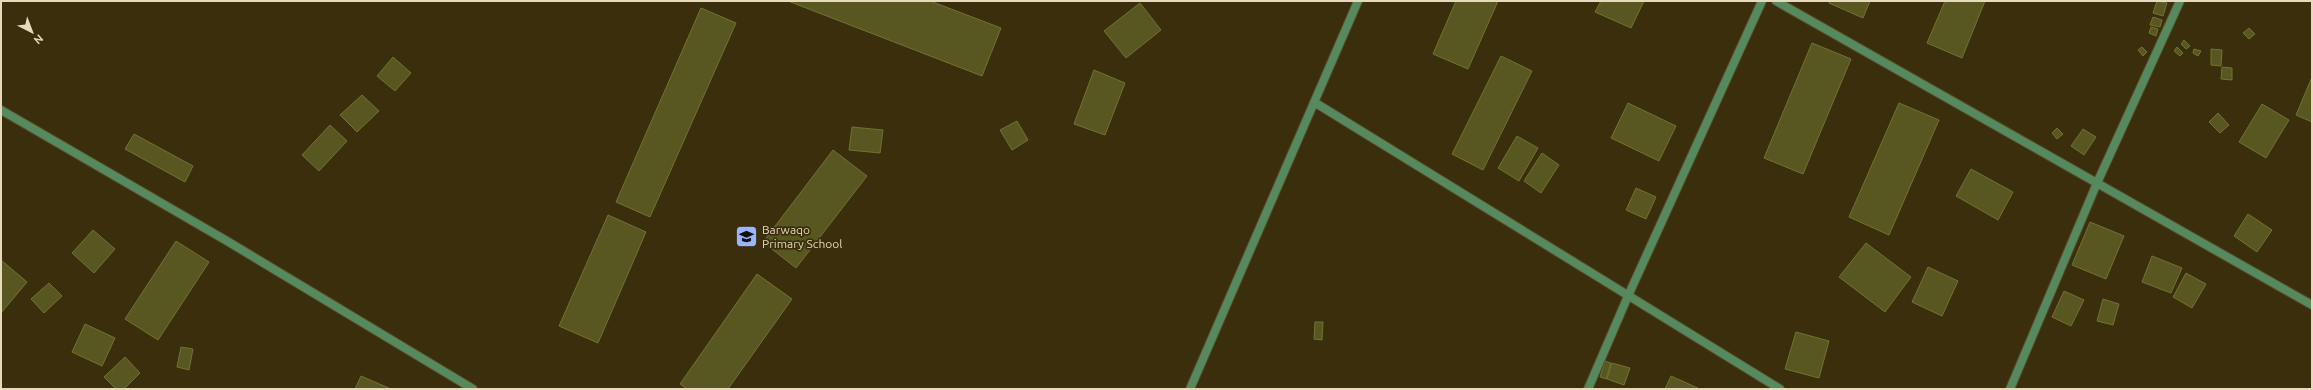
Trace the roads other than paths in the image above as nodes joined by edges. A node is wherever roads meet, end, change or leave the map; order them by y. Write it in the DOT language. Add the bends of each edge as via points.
graph roads {
  1 [pos="1358,1"];
  2 [pos="1762,1"];
  3 [pos="1776,1"];
  4 [pos="2180,1"];
  5 [pos="1314,102"];
  6 [pos="1,110"];
  7 [pos="2097,182"];
  8 [pos="1628,296"];
  9 [pos="2312,305"];
  10 [pos="474,389"];
  11 [pos="1190,389"];
  12 [pos="1588,389"];
  13 [pos="1780,389"];
  14 [pos="2010,389"];
  1 -- 5 [label="street"];
  2 -- 8 [label="street"];
  3 -- 7 [label="street"];
  4 -- 7 [label="street"];
  5 -- 8 [label="street"];
  5 -- 11 [label="street"];
  6 -- 10 [label="street" via="207,229"];
  7 -- 9 [label="street"];
  7 -- 14 [label="street"];
  8 -- 12 [label="street"];
  8 -- 13 [label="street"];
}
